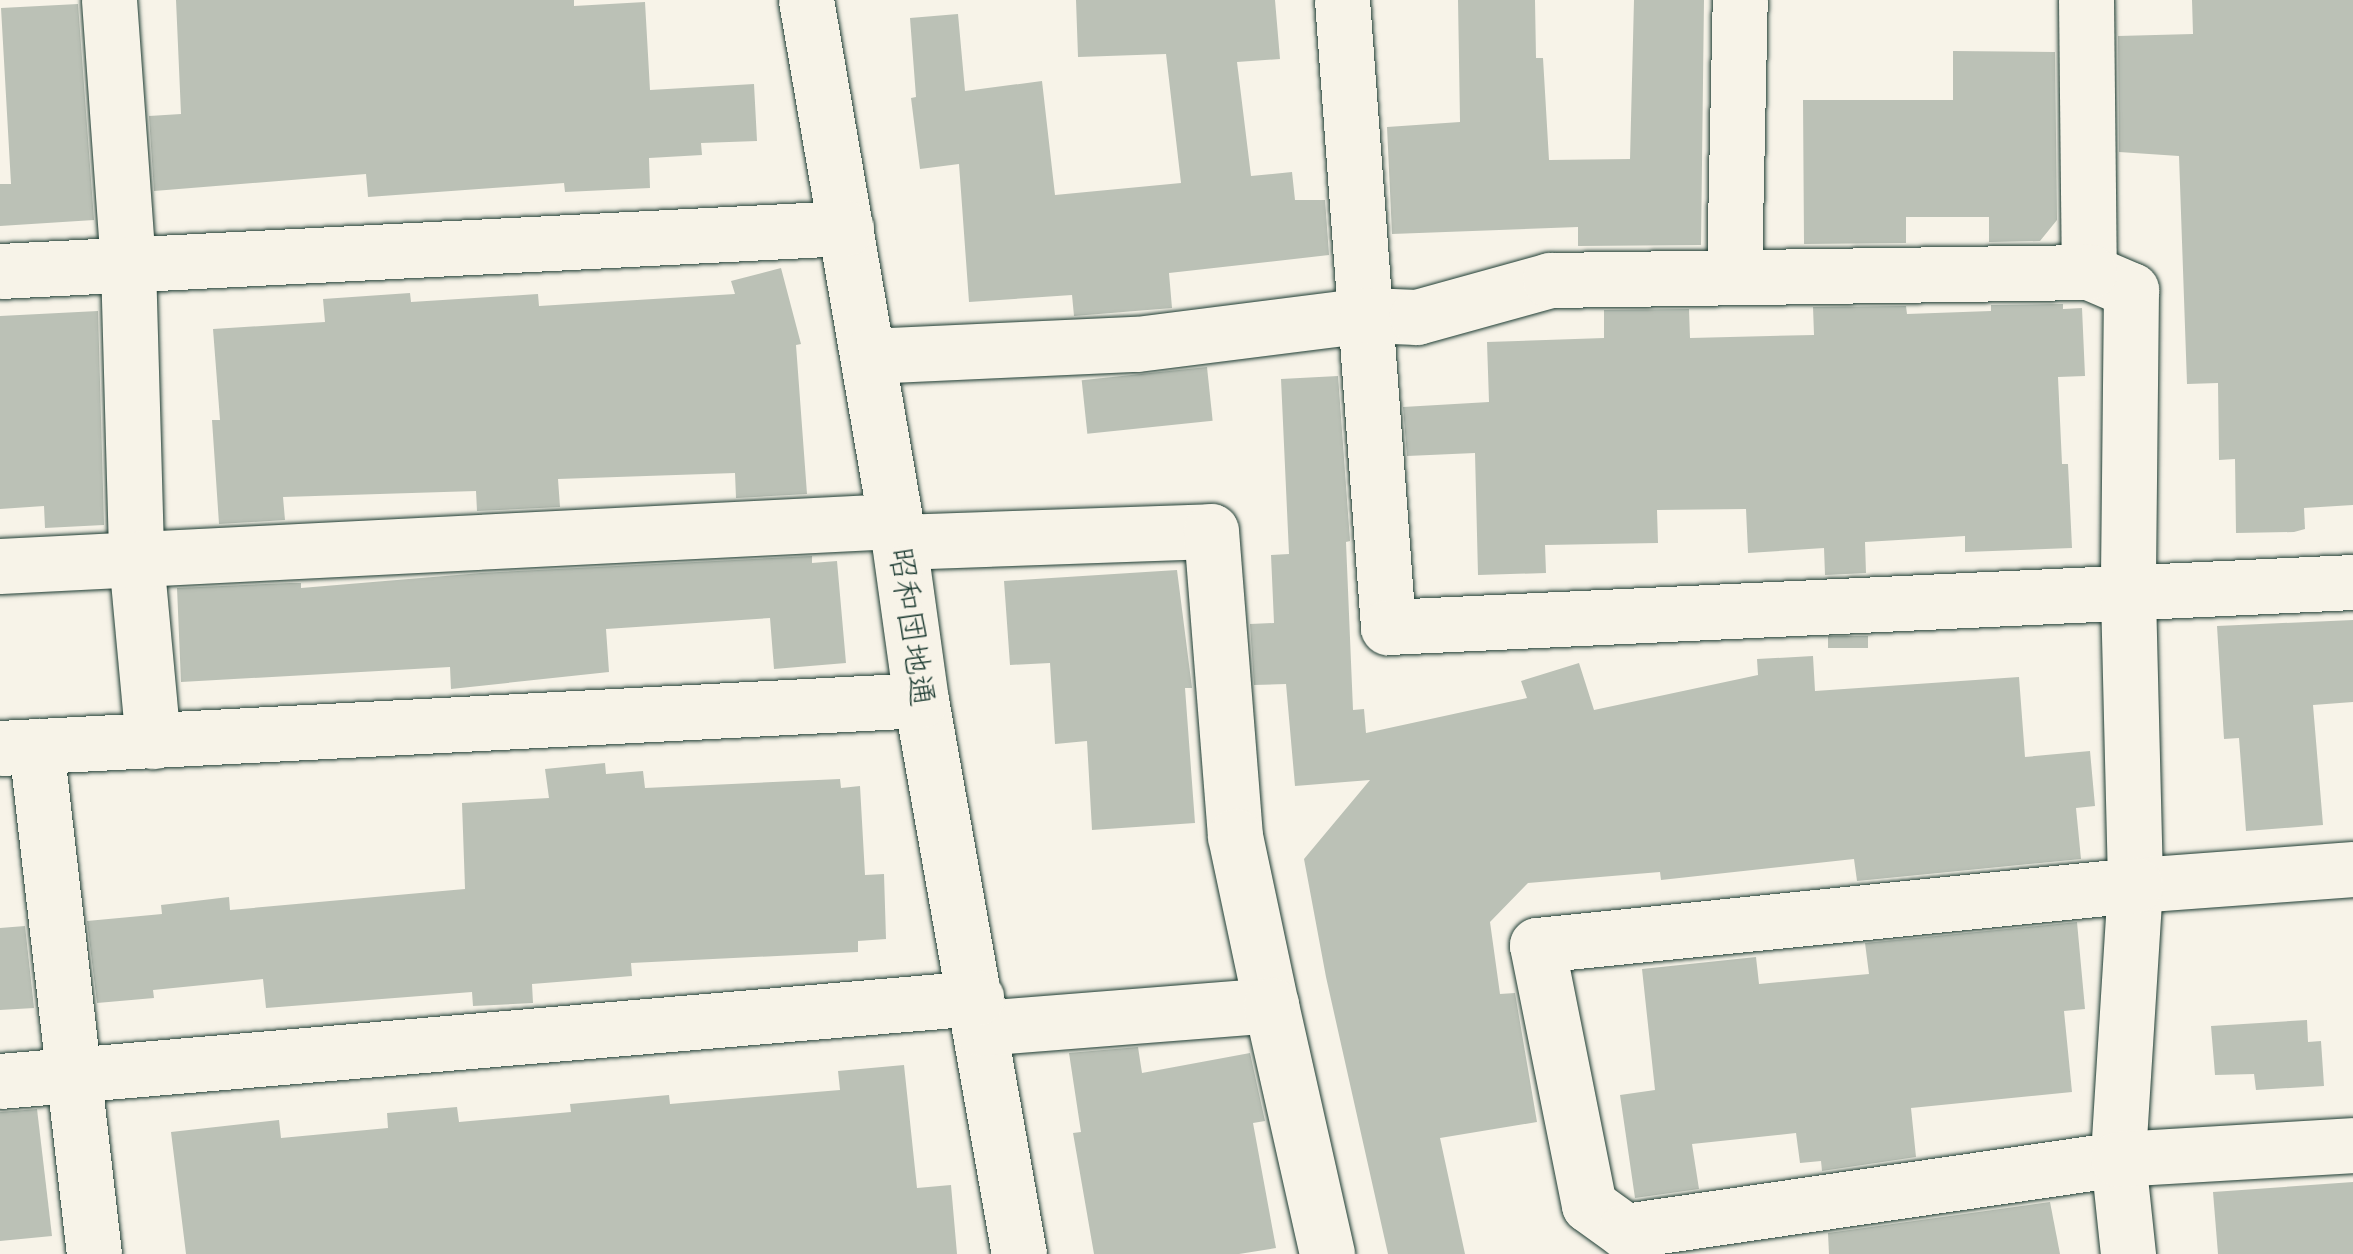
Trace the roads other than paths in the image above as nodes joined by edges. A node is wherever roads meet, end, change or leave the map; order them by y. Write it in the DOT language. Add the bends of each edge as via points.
graph roads {
  1 [pos="110,0"];
  2 [pos="806,0"];
  3 [pos="1342,0"];
  4 [pos="1740,0"];
  5 [pos="2086,0"];
  6 [pos="846,228"];
  7 [pos="128,264"];
  8 [pos="0,270"];
  9 [pos="2089,272"];
  10 [pos="1734,275"];
  11 [pos="1367,314"];
  12 [pos="868,356"];
  13 [pos="897,531"];
  14 [pos="136,559"];
  15 [pos="0,566"];
  16 [pos="2353,582"];
  17 [pos="2128,596"];
  18 [pos="921,700"];
  19 [pos="152,741"];
  20 [pos="18,747"];
  21 [pos="2353,870"];
  22 [pos="2135,885"];
  23 [pos="1271,1005"];
  24 [pos="978,1014"];
  25 [pos="75,1074"];
  26 [pos="0,1080"];
  27 [pos="2353,1145"];
  28 [pos="2118,1159"];
  29 [pos="94,1254"];
  30 [pos="1019,1254"];
  31 [pos="1327,1254"];
  32 [pos="2128,1254"];
  1 -- 7 [label="street"];
  2 -- 6 [label="street, 昭和団地通"];
  3 -- 11 [label="street"];
  4 -- 10 [label="street"];
  5 -- 9 [label="street"];
  6 -- 7 [label="street"];
  6 -- 12 [label="street, 昭和団地通"];
  7 -- 8 [label="street"];
  7 -- 14 [label="street"];
  9 -- 10 [label="street"];
  9 -- 17 [label="street" via="2130,290"];
  10 -- 11 [label="street" via="1550,280 1417,316"];
  11 -- 12 [label="street" via="1137,344"];
  11 -- 17 [label="street" via="1388,627"];
  12 -- 13 [label="street, 昭和団地通"];
  13 -- 14 [label="street"];
  13 -- 18 [label="street, 昭和団地通"];
  13 -- 23 [label="street" via="1210,531 1235,836"];
  14 -- 15 [label="street"];
  14 -- 19 [label="street"];
  16 -- 17 [label="street"];
  17 -- 22 [label="street"];
  18 -- 19 [label="street"];
  18 -- 24 [label="street, 昭和団地通"];
  19 -- 20 [label="street"];
  20 -- 25 [label="street"];
  21 -- 22 [label="street"];
  22 -- 28 [label="street"];
  22 -- 28 [label="street" via="1537,945 1589,1205 1625,1232"];
  23 -- 24 [label="street"];
  23 -- 31 [label="street"];
  24 -- 25 [label="street"];
  24 -- 30 [label="street, 昭和団地通"];
  25 -- 26 [label="street"];
  25 -- 29 [label="street"];
  27 -- 28 [label="street"];
  28 -- 32 [label="street"];
}
